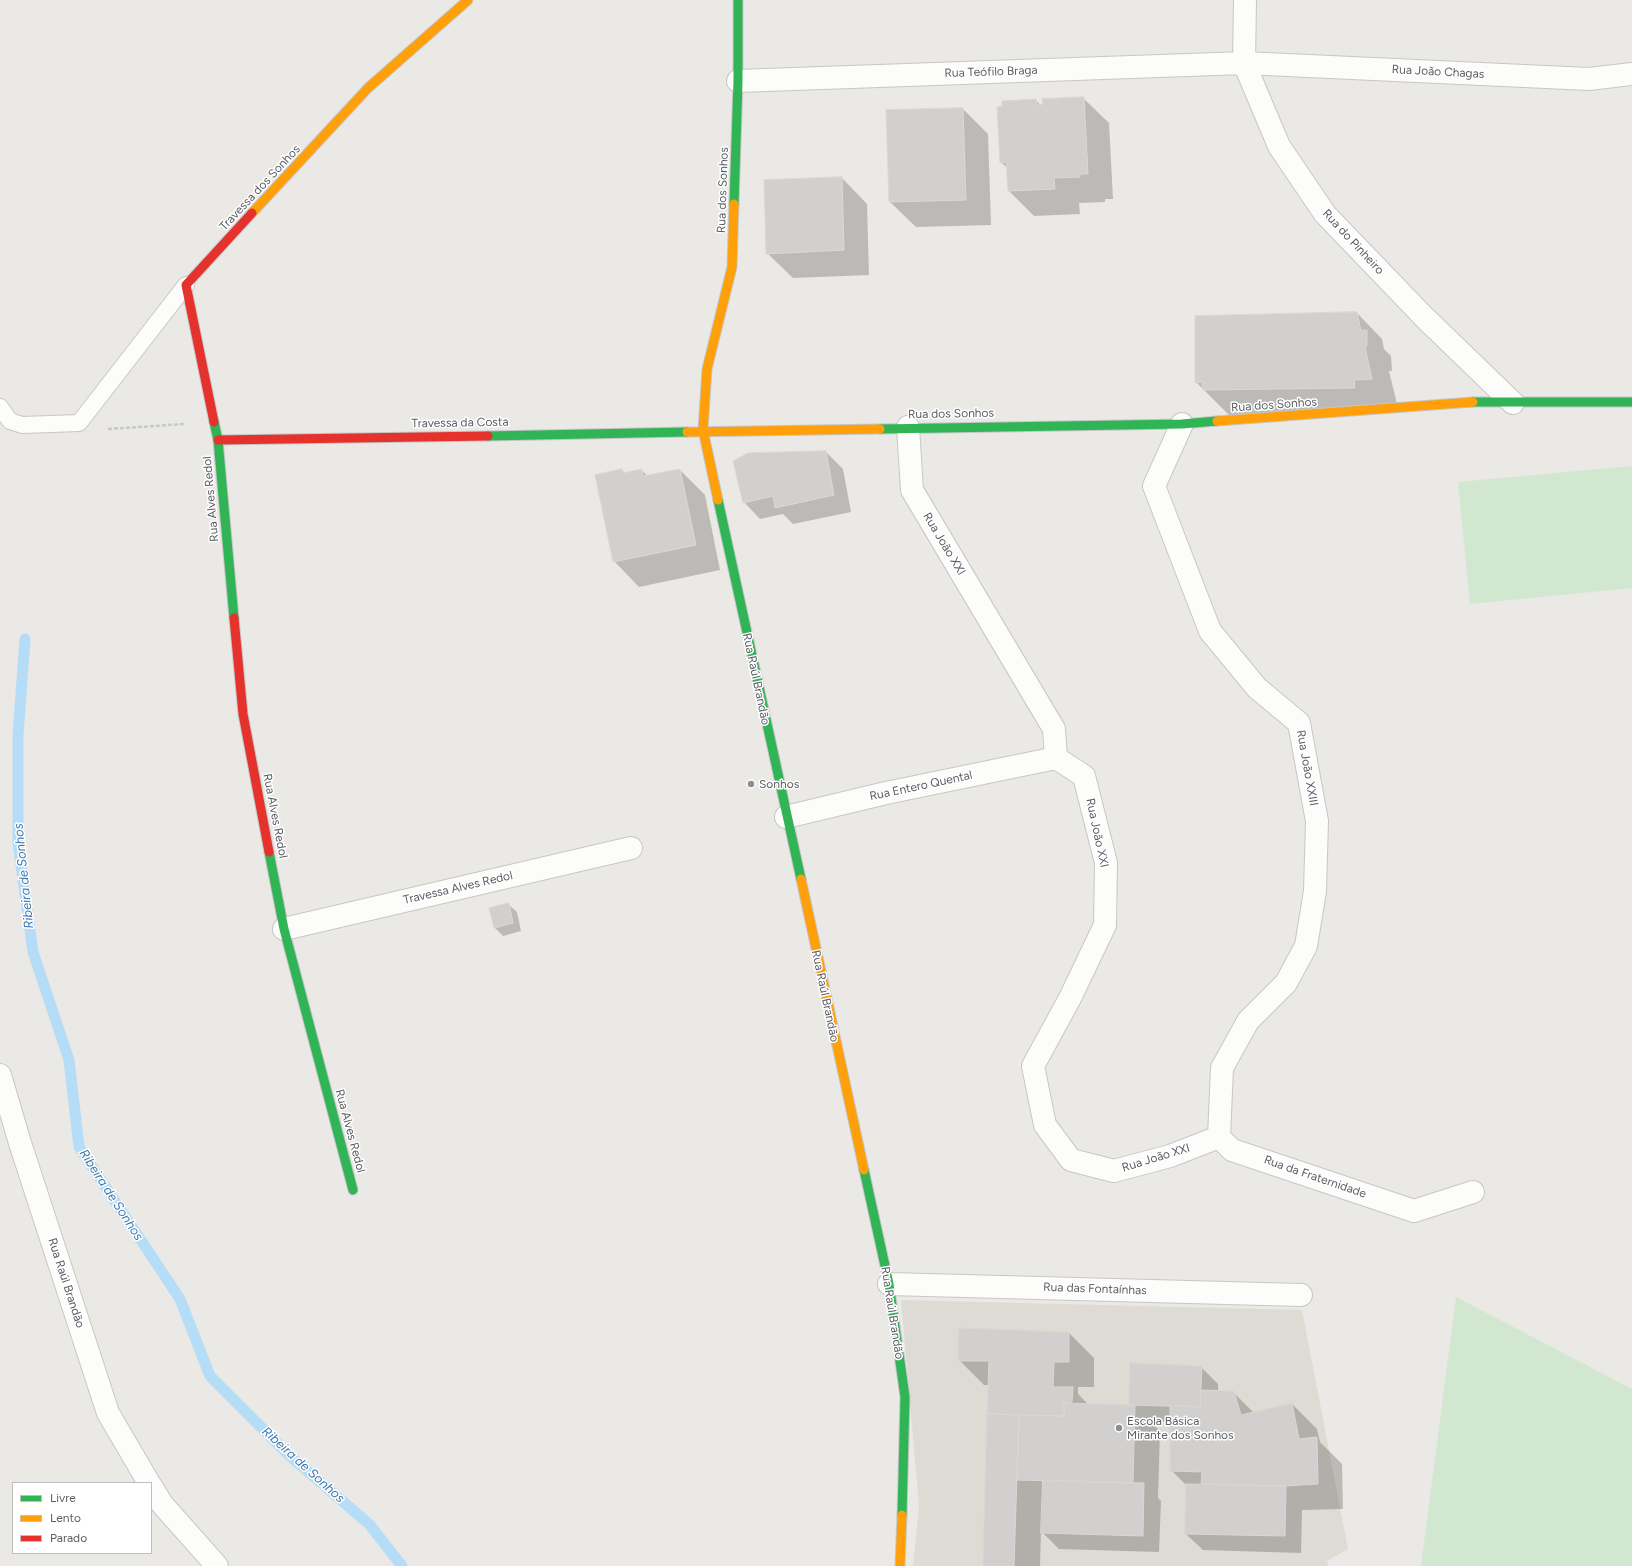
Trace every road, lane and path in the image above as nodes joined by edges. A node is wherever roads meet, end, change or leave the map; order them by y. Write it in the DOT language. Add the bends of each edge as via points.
graph roads {
  1 [pos="468,0"];
  2 [pos="738,0"];
  3 [pos="1245,0"];
  4 [pos="1244,63"];
  5 [pos="1632,74"];
  6 [pos="738,81"];
  7 [pos="186,285"];
  8 [pos="1632,402"];
  9 [pos="1513,403"];
  10 [pos="0,407"];
  11 [pos="1182,424"];
  12 [pos="908,427"];
  13 [pos="703,430"];
  14 [pos="218,440"];
  15 [pos="1056,758"];
  16 [pos="786,817"];
  17 [pos="631,848"];
  18 [pos="284,929"];
  19 [pos="0,1075"];
  20 [pos="1219,1137"];
  21 [pos="353,1190"];
  22 [pos="1473,1192"];
  23 [pos="889,1284"];
  24 [pos="1301,1295"];
  25 [pos="148,1482"];
  26 [pos="152,1488"];
  27 [pos="217,1566"];
  28 [pos="900,1566"];
  1 -- 7 [label="street, Travessa dos Sonhos" via="368,88"];
  2 -- 6 [label="street, Rua dos Sonhos"];
  3 -- 4 [label="street, Rua do Pinheiro"];
  4 -- 5 [label="street, Rua João Chagas" via="1589,80"];
  4 -- 6 [label="street, Rua Teófilo Braga"];
  4 -- 9 [label="street, Rua do Pinheiro" via="1279,146 1325,214 1424,317"];
  6 -- 13 [label="street, Rua dos Sonhos" via="732,267 707,369"];
  7 -- 10 [label="lane" via="79,423 22,425 10,421"];
  7 -- 14 [label="street"];
  8 -- 9 [label="street, Rua dos Sonhos"];
  9 -- 11 [label="street, Rua dos Sonhos" via="1474,402"];
  11 -- 12 [label="street, Rua dos Sonhos"];
  11 -- 20 [label="street, Rua João XXIII" via="1154,486 1210,631 1257,688 1299,723 1317,821 1315,891 1306,946 1286,983 1248,1020 1222,1068"];
  12 -- 13 [label="street, Rua dos Sonhos"];
  12 -- 15 [label="street, Rua João XXI" via="912,490 1054,729"];
  13 -- 14 [label="street, Travessa da Costa"];
  13 -- 16 [label="street, Rua Raúl Brandão"];
  14 -- 18 [label="street, Rua Alves Redol" via="243,714"];
  15 -- 16 [label="street, Rua Entero Quental" via="886,793"];
  15 -- 20 [label="street, Rua João XXI" via="1084,776 1106,863 1105,925 1070,998 1033,1066 1045,1125 1071,1160 1114,1171 1170,1156"];
  16 -- 23 [label="street, Rua Raúl Brandão"];
  17 -- 18 [label="street, Travessa Alves Redol"];
  18 -- 21 [label="street, Rua Alves Redol"];
  19 -- 25 [label="street, Rua Raúl Brandão" via="108,1412"];
  20 -- 22 [label="street, Rua da Fraternidade" via="1232,1150 1414,1211"];
  23 -- 24 [label="street, Rua das Fontaínhas"];
  23 -- 28 [label="street, Rua Raúl Brandão" via="905,1397"];
  26 -- 27 [label="street" via="162,1504"];
}
